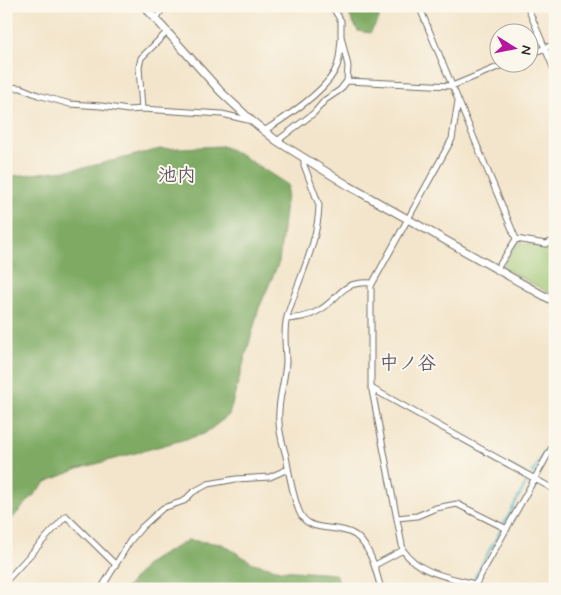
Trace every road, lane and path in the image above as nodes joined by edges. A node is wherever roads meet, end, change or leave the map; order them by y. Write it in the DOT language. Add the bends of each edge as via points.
graph roads {
  1 [pos="144,6"];
  2 [pos="166,6"];
  3 [pos="332,6"];
  4 [pos="419,6"];
  5 [pos="527,6"];
  6 [pos="156,19"];
  7 [pos="167,32"];
  8 [pos="341,36"];
  9 [pos="555,44"];
  10 [pos="545,48"];
  11 [pos="538,51"];
  12 [pos="488,71"];
  13 [pos="555,72"];
  14 [pos="347,81"];
  15 [pos="452,86"];
  16 [pos="6,87"];
  17 [pos="458,101"];
  18 [pos="142,109"];
  19 [pos="252,121"];
  20 [pos="264,131"];
  21 [pos="277,141"];
  22 [pos="304,159"];
  23 [pos="408,219"];
  24 [pos="516,238"];
  25 [pos="555,240"];
  26 [pos="497,270"];
  27 [pos="372,283"];
  28 [pos="555,302"];
  29 [pos="287,319"];
  30 [pos="371,388"];
  31 [pos="555,442"];
  32 [pos="288,469"];
  33 [pos="535,478"];
  34 [pos="555,490"];
  35 [pos="398,518"];
  36 [pos="504,527"];
  37 [pos="403,550"];
  38 [pos="115,564"];
  39 [pos="374,565"];
  40 [pos="6,581"];
  41 [pos="474,586"];
  42 [pos="101,589"];
  43 [pos="381,589"];
  1 -- 6 [label="street"];
  2 -- 6 [label="street"];
  3 -- 8 [label="street" via="341,21"];
  4 -- 15 [label="street"];
  5 -- 10 [label="street"];
  6 -- 7 [label="street"];
  7 -- 18 [label="street" via="141,58"];
  7 -- 19 [label="street"];
  8 -- 14 [label="street" via="348,66"];
  8 -- 20 [label="street" via="333,74 303,105"];
  9 -- 10 [label="street"];
  10 -- 11 [label="street"];
  10 -- 13 [label="street"];
  12 -- 15 [label="street"];
  14 -- 15 [label="street"];
  14 -- 21 [label="street" via="314,114"];
  15 -- 17 [label="street"];
  16 -- 18 [label="street" via="21,88 70,104"];
  17 -- 23 [label="street" via="452,139"];
  17 -- 24 [label="street"];
  18 -- 19 [label="street" via="222,114"];
  19 -- 20 [label="street"];
  20 -- 21 [label="street"];
  21 -- 22 [label="street"];
  22 -- 23 [label="street"];
  22 -- 29 [label="street" via="318,205 315,241"];
  23 -- 26 [label="street"];
  23 -- 27 [label="street"];
  24 -- 25 [label="street" via="546,244"];
  24 -- 26 [label="street"];
  26 -- 28 [label="street"];
  27 -- 29 [label="street" via="351,284 318,311"];
  27 -- 30 [label="street"];
  29 -- 32 [label="street" via="286,364 278,422"];
  30 -- 33 [label="street"];
  30 -- 35 [label="street"];
  31 -- 33 [label="street"];
  32 -- 38 [label="street" via="270,478 236,478 208,484 189,494 184,501 163,508 142,527"];
  32 -- 39 [label="street" via="302,517 311,525 354,535"];
  33 -- 34 [label="street"];
  33 -- 36 [label="street"];
  35 -- 36 [label="street" via="457,504"];
  35 -- 37 [label="street"];
  36 -- 41 [label="street"];
  37 -- 39 [label="street"];
  37 -- 41 [label="street" via="424,570"];
  38 -- 40 [label="street" via="66,516"];
  38 -- 42 [label="street"];
  39 -- 43 [label="street"];
}
